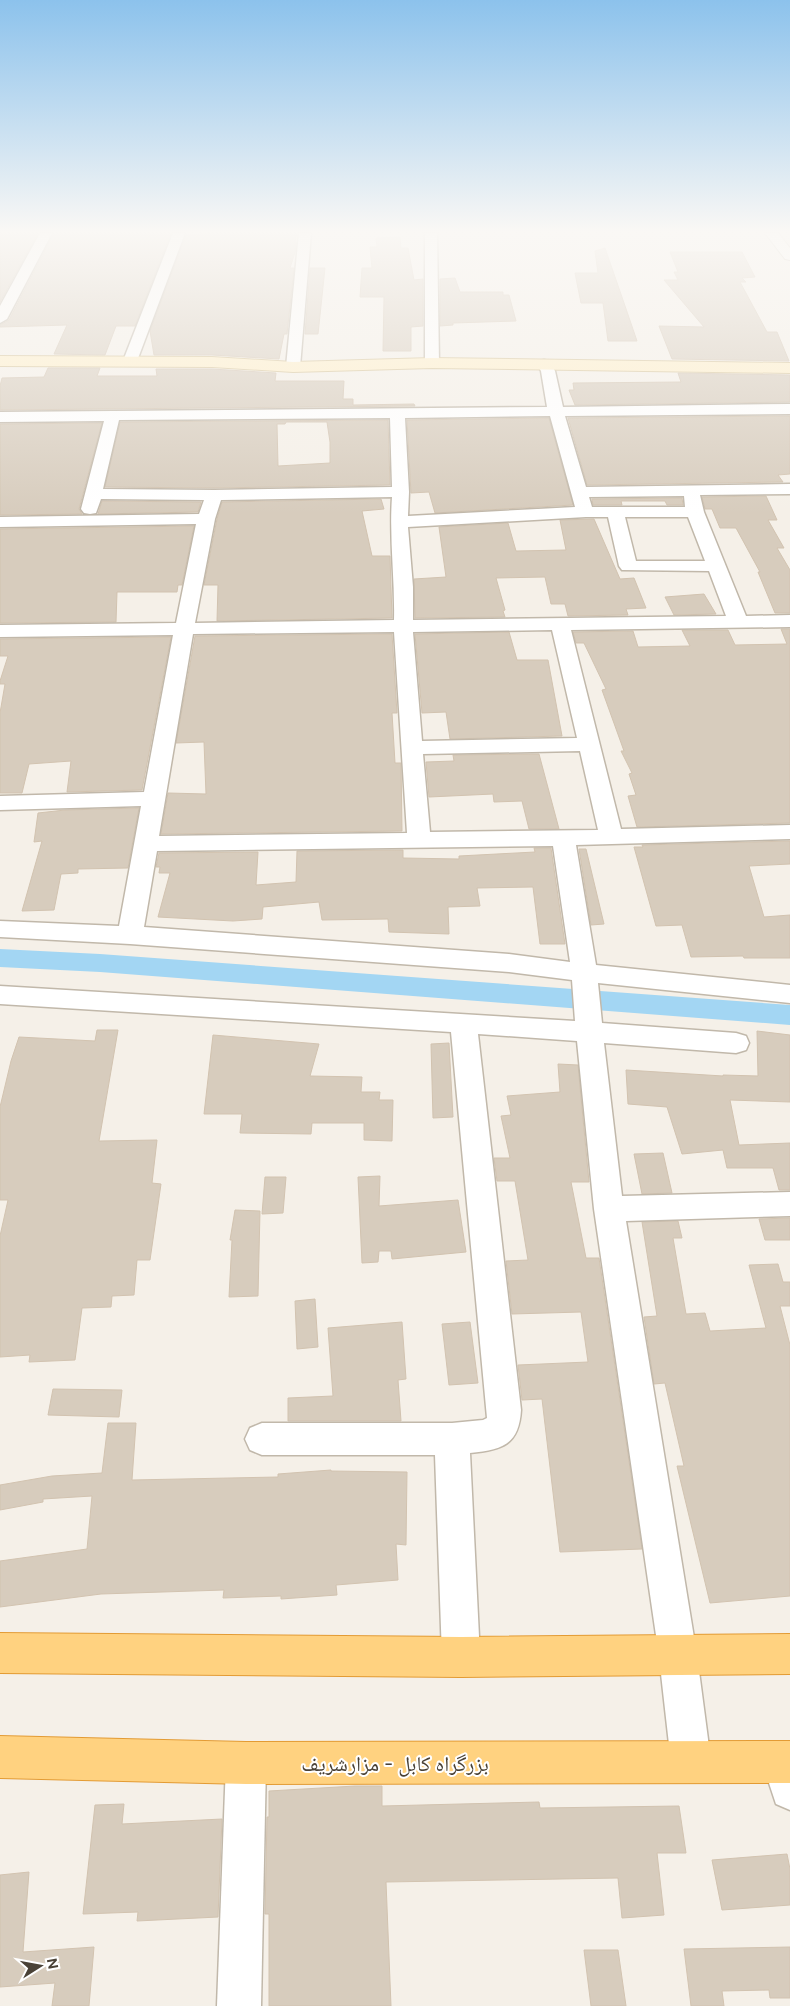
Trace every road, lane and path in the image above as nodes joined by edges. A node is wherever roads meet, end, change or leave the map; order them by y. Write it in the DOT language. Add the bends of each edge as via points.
graph roads {
  1 [pos="143,327"];
  2 [pos="297,327"];
  3 [pos="432,327"];
  4 [pos="0,361"];
  5 [pos="130,362"];
  6 [pos="432,363"];
  7 [pos="544,364"];
  8 [pos="293,367"];
  9 [pos="790,368"];
  10 [pos="790,409"];
  11 [pos="556,411"];
  12 [pos="397,412"];
  13 [pos="113,415"];
  14 [pos="0,417"];
  15 [pos="790,489"];
  16 [pos="691,490"];
  17 [pos="401,492"];
  18 [pos="579,492"];
  19 [pos="94,494"];
  20 [pos="214,495"];
  21 [pos="586,512"];
  22 [pos="615,512"];
  23 [pos="695,512"];
  24 [pos="206,519"];
  25 [pos="86,521"];
  26 [pos="0,522"];
  27 [pos="399,522"];
  28 [pos="717,566"];
  29 [pos="738,621"];
  30 [pos="790,621"];
  31 [pos="560,624"];
  32 [pos="403,626"];
  33 [pos="184,629"];
  34 [pos="0,632"];
  35 [pos="589,744"];
  36 [pos="413,748"];
  37 [pos="155,799"];
  38 [pos="0,802"];
  39 [pos="790,832"];
  40 [pos="611,837"];
  41 [pos="564,838"];
  42 [pos="420,840"];
  43 [pos="147,844"];
  44 [pos="0,929"];
  45 [pos="130,935"];
  46 [pos="0,994"];
  47 [pos="790,994"];
  48 [pos="587,1003"];
  49 [pos="463,1022"];
  50 [pos="736,1043"];
  51 [pos="790,1204"];
  52 [pos="609,1209"];
  53 [pos="452,1439"];
  54 [pos="262,1440"];
  55 [pos="0,1653"];
  56 [pos="790,1654"];
  57 [pos="678,1656"];
  58 [pos="461,1657"];
  59 [pos="0,1757"];
  60 [pos="691,1762"];
  61 [pos="246,1763"];
  62 [pos="788,1771"];
  63 [pos="239,2006"];
  1 -- 5 [label="street"];
  2 -- 8 [label="street"];
  3 -- 6 [label="street"];
  4 -- 5 [label="main road"];
  5 -- 8 [label="main road" via="212,362"];
  6 -- 7 [label="main road"];
  6 -- 8 [label="main road"];
  7 -- 9 [label="main road"];
  7 -- 11 [label="street"];
  10 -- 11 [label="street"];
  11 -- 12 [label="street"];
  11 -- 18 [label="street"];
  12 -- 13 [label="street"];
  12 -- 17 [label="street"];
  13 -- 14 [label="street"];
  13 -- 19 [label="street"];
  15 -- 16 [label="street"];
  16 -- 18 [label="street"];
  16 -- 23 [label="street"];
  17 -- 20 [label="street"];
  17 -- 27 [label="street"];
  18 -- 21 [label="street"];
  19 -- 20 [label="street"];
  19 -- 25 [label="street"];
  20 -- 24 [label="street"];
  21 -- 22 [label="street"];
  21 -- 27 [label="street"];
  22 -- 23 [label="street"];
  22 -- 28 [label="street" via="628,566"];
  23 -- 28 [label="street"];
  24 -- 25 [label="street"];
  24 -- 33 [label="street"];
  25 -- 26 [label="street"];
  27 -- 32 [label="street"];
  28 -- 29 [label="street"];
  29 -- 30 [label="street"];
  29 -- 31 [label="street"];
  31 -- 32 [label="street"];
  31 -- 35 [label="street"];
  32 -- 33 [label="street"];
  32 -- 36 [label="street"];
  33 -- 34 [label="street"];
  33 -- 37 [label="street"];
  35 -- 36 [label="street"];
  35 -- 40 [label="street"];
  36 -- 42 [label="street"];
  37 -- 38 [label="street"];
  37 -- 43 [label="street"];
  39 -- 40 [label="street"];
  40 -- 41 [label="street"];
  41 -- 42 [label="street"];
  41 -- 48 [label="street"];
  42 -- 43 [label="street"];
  43 -- 45 [label="street"];
  44 -- 45 [label="street"];
  45 -- 48 [label="street" via="509,963"];
  46 -- 49 [label="street"];
  47 -- 48 [label="street"];
  48 -- 49 [label="street"];
  48 -- 50 [label="street"];
  48 -- 52 [label="street"];
  49 -- 53 [label="street" via="504,1410 503,1426 489,1435"];
  51 -- 52 [label="street"];
  52 -- 57 [label="street"];
  53 -- 54 [label="street"];
  53 -- 58 [label="street"];
  55 -- 58 [label="highway"];
  56 -- 57 [label="highway"];
  57 -- 58 [label="highway"];
  57 -- 60 [label="street"];
  59 -- 61 [label="highway, بزرگراه کابل - مزارشریف"];
  60 -- 61 [label="highway, بزرگراه کابل - مزارشریف"];
  60 -- 62 [label="highway, بزرگراه کابل - مزارشریف"];
  61 -- 63 [label="street"];
}
